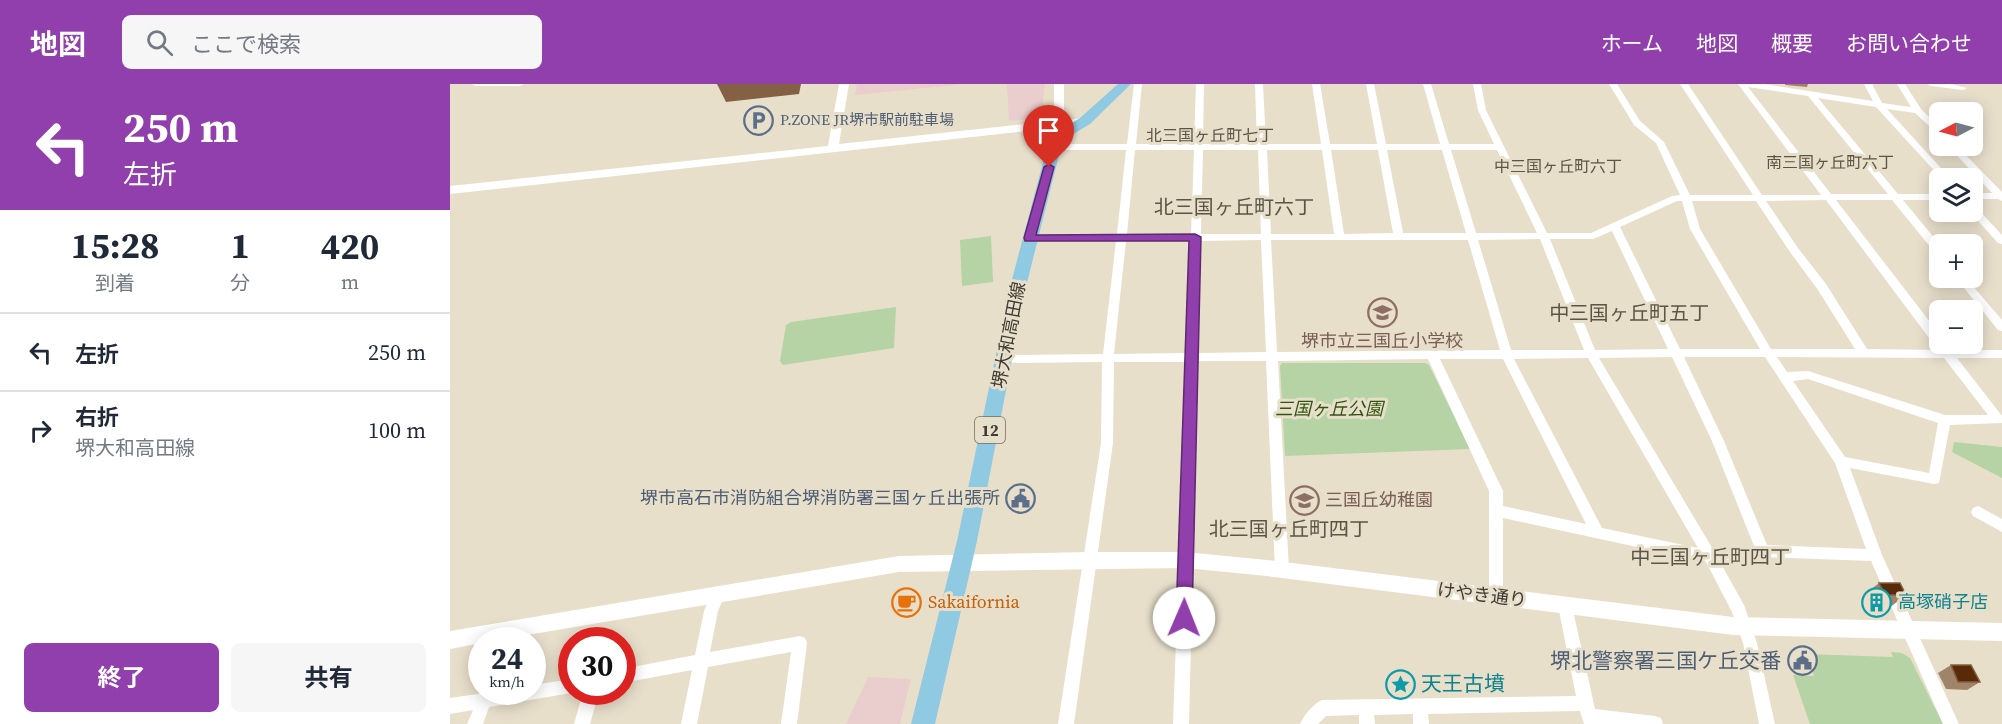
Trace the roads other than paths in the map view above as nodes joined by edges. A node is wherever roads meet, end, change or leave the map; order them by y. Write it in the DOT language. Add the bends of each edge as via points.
graph roads {
  1 [pos="476,84"];
  2 [pos="515,84"];
  3 [pos="844,84"];
  4 [pos="1059,84"];
  5 [pos="1125,84"];
  6 [pos="1138,84"];
  7 [pos="1200,84"];
  8 [pos="1259,84"];
  9 [pos="1316,84"];
  10 [pos="1370,84"];
  11 [pos="1426,84"];
  12 [pos="1477,84"];
  13 [pos="1613,84"];
  14 [pos="1684,84"];
  15 [pos="1742,84"];
  16 [pos="1748,84"];
  17 [pos="1862,84"];
  18 [pos="1868,84"];
  19 [pos="1901,84"];
  20 [pos="1931,84"];
  21 [pos="1963,88"];
  22 [pos="1810,94"];
  23 [pos="1877,101"];
  24 [pos="1918,111"];
  25 [pos="1929,122"];
  26 [pos="1058,136"];
  27 [pos="1198,147"];
  28 [pos="1261,147"];
  29 [pos="1326,147"];
  30 [pos="1382,147"];
  31 [pos="1445,147"];
  32 [pos="1500,147"];
  33 [pos="1132,148"];
  34 [pos="833,149"];
  35 [pos="1962,156"];
  36 [pos="1937,168"];
  37 [pos="450,190"];
  38 [pos="1983,196"];
  39 [pos="1686,197"];
  40 [pos="1894,197"];
  41 [pos="1929,197"];
  42 [pos="2002,197"];
  43 [pos="1759,198"];
  44 [pos="1830,198"];
  45 [pos="1983,220"];
  46 [pos="1615,226"];
  47 [pos="1121,237"];
  48 [pos="1195,237"];
  49 [pos="1266,237"];
  50 [pos="1340,237"];
  51 [pos="1399,237"];
  52 [pos="1471,237"];
  53 [pos="1544,237"];
  54 [pos="1029,238"];
  55 [pos="1929,239"];
  56 [pos="2002,241"];
  57 [pos="1969,288"];
  58 [pos="2002,327"];
  59 [pos="1677,353"];
  60 [pos="1591,354"];
  61 [pos="1864,354"];
  62 [pos="2002,354"];
  63 [pos="1769,355"];
  64 [pos="1948,355"];
  65 [pos="1507,356"];
  66 [pos="1432,357"];
  67 [pos="1192,358"];
  68 [pos="1272,358"];
  69 [pos="1004,359"];
  70 [pos="1108,359"];
  71 [pos="1784,377"];
  72 [pos="1945,420"];
  73 [pos="2000,422"];
  74 [pos="1841,461"];
  75 [pos="1498,511"];
  76 [pos="1978,512"];
  77 [pos="2002,526"];
  78 [pos="1596,530"];
  79 [pos="1763,552"];
  80 [pos="1875,555"];
  81 [pos="1710,557"];
  82 [pos="1089,560"];
  83 [pos="1185,560"];
  84 [pos="962,564"];
  85 [pos="1282,570"];
  86 [pos="718,595"];
  87 [pos="1496,597"];
  88 [pos="1565,606"];
  89 [pos="1745,627"];
  90 [pos="1907,629"];
  91 [pos="2002,632"];
  92 [pos="450,640"];
  93 [pos="702,660"];
  94 [pos="636,673"];
  95 [pos="468,703"];
  96 [pos="482,705"];
  97 [pos="587,705"];
  98 [pos="450,706"];
  99 [pos="1420,706"];
  100 [pos="1366,707"];
  101 [pos="1589,714"];
  102 [pos="475,724"];
  103 [pos="582,724"];
  104 [pos="689,724"];
  105 [pos="789,724"];
  106 [pos="923,724"];
  107 [pos="1066,724"];
  108 [pos="1181,724"];
  109 [pos="1308,724"];
  110 [pos="1367,724"];
  111 [pos="1421,724"];
  112 [pos="1655,724"];
  113 [pos="1767,724"];
  114 [pos="1951,724"];
  1 -- 2 [label="street"];
  3 -- 34 [label="street"];
  4 -- 26 [label="street"];
  5 -- 26 [label="main road" via="1084,121"];
  6 -- 33 [label="street"];
  7 -- 27 [label="street"];
  8 -- 28 [label="street"];
  9 -- 29 [label="street"];
  10 -- 30 [label="street"];
  11 -- 31 [label="street"];
  12 -- 32 [label="street" via="1482,110"];
  13 -- 39 [label="street" via="1637,123 1660,142"];
  14 -- 43 [label="street"];
  15 -- 44 [label="street"];
  16 -- 22 [label="street"];
  17 -- 23 [label="street"];
  18 -- 23 [label="street"];
  19 -- 24 [label="street"];
  20 -- 21 [label="street"];
  22 -- 23 [label="street"];
  22 -- 40 [label="street"];
  23 -- 24 [label="street"];
  23 -- 36 [label="street"];
  24 -- 25 [label="street"];
  26 -- 33 [label="street"];
  26 -- 34 [label="street"];
  26 -- 54 [label="main road, 堺大和高田線 / 12"];
  27 -- 28 [label="street"];
  27 -- 33 [label="street"];
  27 -- 48 [label="street"];
  28 -- 29 [label="street"];
  28 -- 49 [label="street"];
  29 -- 30 [label="street"];
  29 -- 50 [label="street"];
  30 -- 31 [label="street"];
  30 -- 51 [label="street"];
  31 -- 32 [label="street"];
  31 -- 52 [label="street"];
  32 -- 53 [label="street"];
  33 -- 47 [label="street"];
  34 -- 37 [label="street"];
  35 -- 42 [label="street"];
  38 -- 42 [label="street"];
  39 -- 43 [label="street"];
  39 -- 46 [label="street"];
  39 -- 63 [label="street" via="1695,229"];
  40 -- 41 [label="street"];
  40 -- 44 [label="street"];
  40 -- 55 [label="street"];
  43 -- 44 [label="street"];
  43 -- 61 [label="street"];
  44 -- 64 [label="street"];
  45 -- 56 [label="street"];
  46 -- 53 [label="street" via="1593,236"];
  46 -- 59 [label="street"];
  47 -- 48 [label="street"];
  47 -- 54 [label="street"];
  47 -- 70 [label="street"];
  48 -- 49 [label="street"];
  48 -- 67 [label="street"];
  49 -- 50 [label="street"];
  49 -- 68 [label="street"];
  50 -- 51 [label="street"];
  51 -- 52 [label="street"];
  52 -- 53 [label="street"];
  52 -- 65 [label="street"];
  53 -- 60 [label="street"];
  54 -- 69 [label="main road, 堺大和高田線 / 12"];
  57 -- 58 [label="street"];
  59 -- 60 [label="street"];
  59 -- 63 [label="street"];
  59 -- 79 [label="street"];
  60 -- 65 [label="street"];
  60 -- 81 [label="street"];
  61 -- 63 [label="street"];
  61 -- 64 [label="street"];
  62 -- 64 [label="street"];
  63 -- 71 [label="street"];
  64 -- 73 [label="street"];
  65 -- 66 [label="street"];
  65 -- 78 [label="street"];
  66 -- 68 [label="street"];
  66 -- 75 [label="street" via="1497,491"];
  67 -- 68 [label="street"];
  67 -- 70 [label="street"];
  67 -- 83 [label="street"];
  68 -- 85 [label="street"];
  69 -- 70 [label="street"];
  69 -- 84 [label="main road, 堺大和高田線 / 12"];
  70 -- 82 [label="street" via="1107,443"];
  71 -- 72 [label="street" via="1808,375"];
  71 -- 74 [label="street"];
  72 -- 73 [label="street"];
  72 -- 74 [label="street" via="1934,479"];
  74 -- 80 [label="street"];
  75 -- 78 [label="street"];
  75 -- 87 [label="street"];
  76 -- 77 [label="street"];
  78 -- 81 [label="street"];
  79 -- 80 [label="street"];
  79 -- 81 [label="street"];
  80 -- 90 [label="street"];
  81 -- 89 [label="street"];
  82 -- 83 [label="street, けやき通り"];
  82 -- 84 [label="street, けやき通り"];
  82 -- 107 [label="street"];
  83 -- 85 [label="street, けやき通り"];
  83 -- 108 [label="street"];
  84 -- 86 [label="street, けやき通り" via="899,564"];
  84 -- 106 [label="main road, 堺大和高田線 / 12"];
  85 -- 87 [label="street, けやき通り"];
  86 -- 92 [label="street, けやき通り"];
  86 -- 93 [label="street"];
  87 -- 88 [label="street, けやき通り"];
  88 -- 89 [label="street, けやき通り"];
  88 -- 101 [label="street"];
  89 -- 90 [label="street, けやき通り"];
  89 -- 113 [label="street"];
  90 -- 91 [label="street, けやき通り"];
  90 -- 114 [label="street"];
  93 -- 94 [label="street"];
  93 -- 104 [label="street"];
  93 -- 105 [label="street" via="800,643"];
  95 -- 98 [label="street"];
  96 -- 102 [label="street"];
  97 -- 103 [label="street"];
  99 -- 100 [label="street"];
  99 -- 101 [label="street"];
  99 -- 111 [label="street"];
  100 -- 109 [label="street" via="1322,708"];
  100 -- 110 [label="street"];
  101 -- 112 [label="street"];
}
